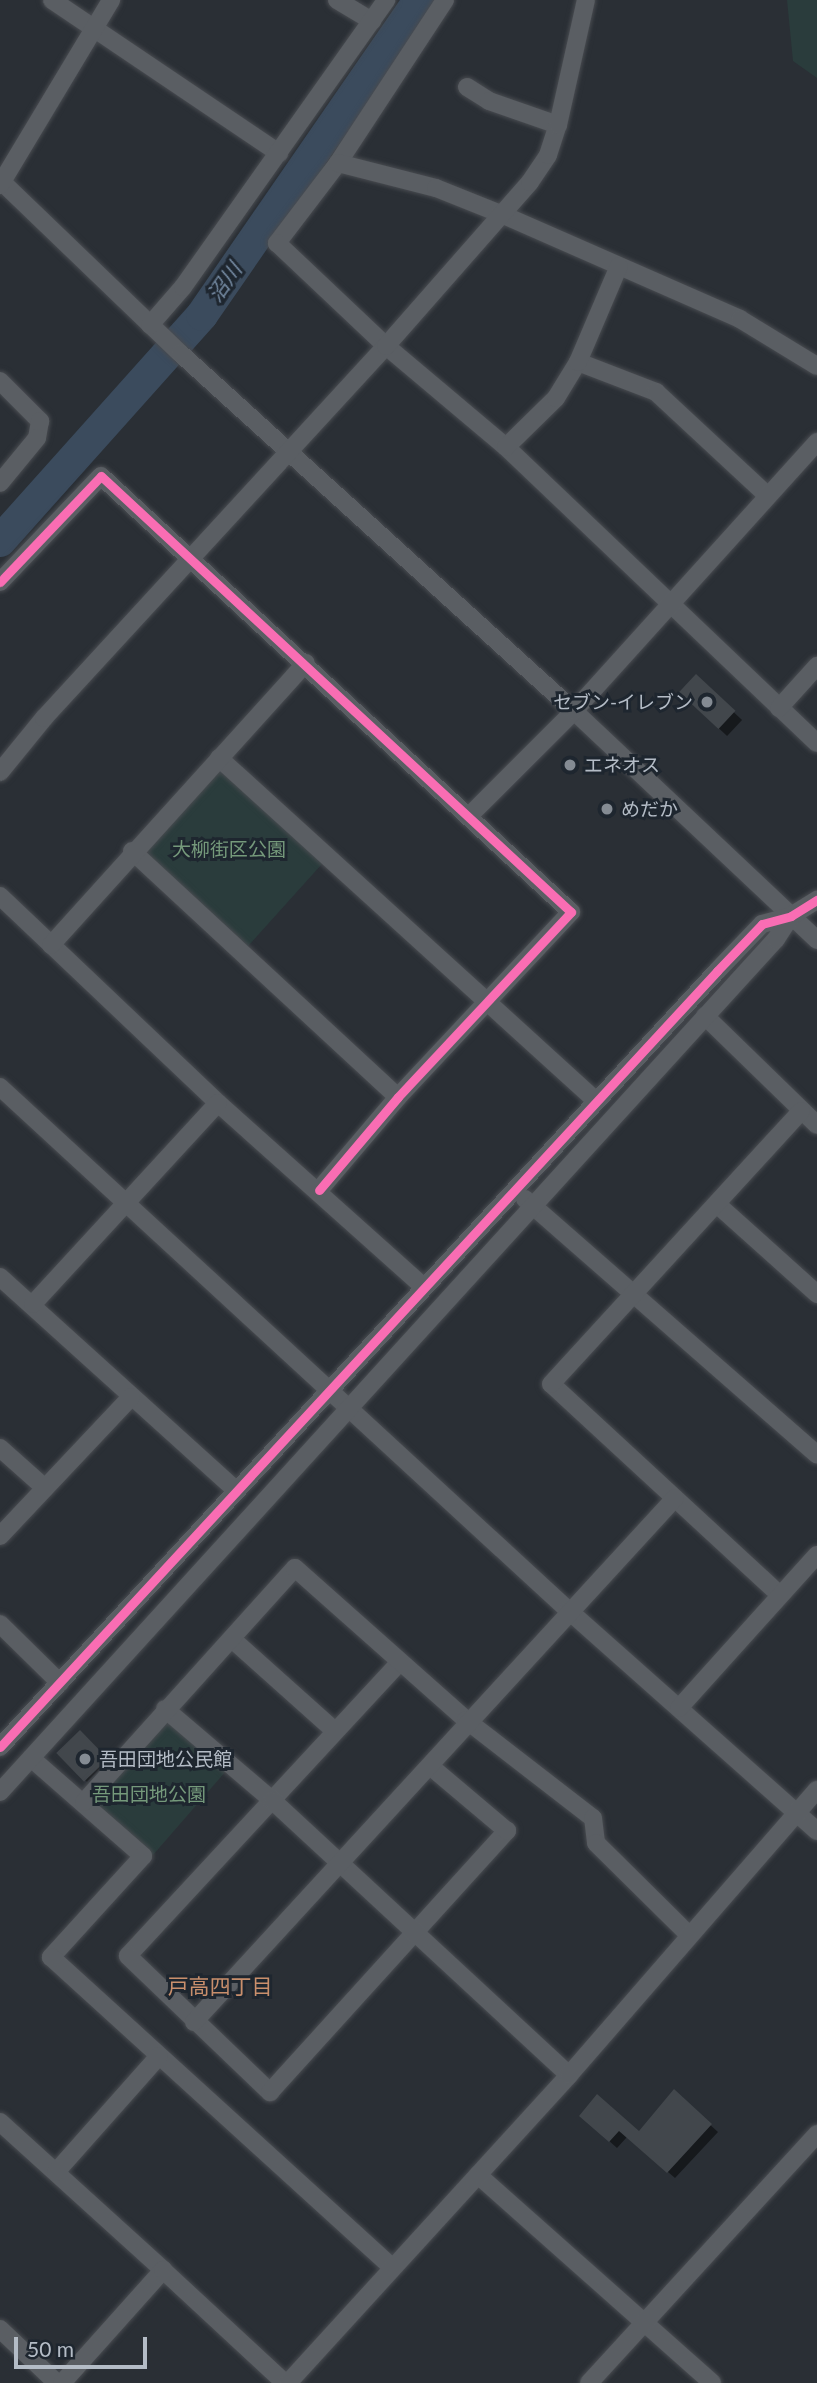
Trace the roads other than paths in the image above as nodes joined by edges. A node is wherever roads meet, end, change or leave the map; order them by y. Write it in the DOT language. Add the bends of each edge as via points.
graph roads {
  1 [pos="52,0"];
  2 [pos="111,0"];
  3 [pos="337,0"];
  4 [pos="386,0"];
  5 [pos="445,0"];
  6 [pos="586,0"];
  7 [pos="372,21"];
  8 [pos="94,26"];
  9 [pos="467,88"];
  10 [pos="558,125"];
  11 [pos="279,153"];
  12 [pos="338,163"];
  13 [pos="1,182"];
  14 [pos="501,214"];
  15 [pos="619,266"];
  16 [pos="154,328"];
  17 [pos="386,346"];
  18 [pos="578,362"];
  19 [pos="817,366"];
  20 [pos="0,380"];
  21 [pos="817,442"];
  22 [pos="506,447"];
  23 [pos="289,452"];
  24 [pos="0,483"];
  25 [pos="767,495"];
  26 [pos="190,561"];
  27 [pos="0,582"];
  28 [pos="669,606"];
  29 [pos="306,663"];
  30 [pos="817,666"];
  31 [pos="779,708"];
  32 [pos="574,711"];
  33 [pos="817,743"];
  34 [pos="219,758"];
  35 [pos="0,772"];
  36 [pos="470,815"];
  37 [pos="132,851"];
  38 [pos="0,895"];
  39 [pos="817,900"];
  40 [pos="791,916"];
  41 [pos="817,940"];
  42 [pos="51,945"];
  43 [pos="487,1002"];
  44 [pos="705,1016"];
  45 [pos="0,1087"];
  46 [pos="398,1097"];
  47 [pos="594,1099"];
  48 [pos="218,1103"];
  49 [pos="801,1111"];
  50 [pos="817,1125"];
  51 [pos="513,1189"];
  52 [pos="319,1190"];
  53 [pos="129,1204"];
  54 [pos="532,1206"];
  55 [pos="719,1206"];
  56 [pos="0,1277"];
  57 [pos="424,1287"];
  58 [pos="632,1293"];
  59 [pos="817,1294"];
  60 [pos="33,1304"];
  61 [pos="331,1389"];
  62 [pos="131,1397"];
  63 [pos="351,1408"];
  64 [pos="0,1448"];
  65 [pos="817,1455"];
  66 [pos="44,1487"];
  67 [pos="235,1489"];
  68 [pos="675,1498"];
  69 [pos="0,1536"];
  70 [pos="817,1555"];
  71 [pos="780,1595"];
  72 [pos="568,1610"];
  73 [pos="0,1624"];
  74 [pos="232,1639"];
  75 [pos="399,1662"];
  76 [pos="60,1683"];
  77 [pos="679,1708"];
  78 [pos="165,1709"];
  79 [pos="466,1720"];
  80 [pos="335,1731"];
  81 [pos="0,1748"];
  82 [pos="32,1758"];
  83 [pos="429,1766"];
  84 [pos="817,1790"];
  85 [pos="0,1792"];
  86 [pos="273,1801"];
  87 [pos="84,1802"];
  88 [pos="797,1811"];
  89 [pos="817,1831"];
  90 [pos="342,1866"];
  91 [pos="413,1934"];
  92 [pos="689,1936"];
  93 [pos="194,2022"];
  94 [pos="159,2056"];
  95 [pos="569,2075"];
  96 [pos="0,2122"];
  97 [pos="817,2134"];
  98 [pos="56,2172"];
  99 [pos="478,2175"];
  100 [pos="392,2267"];
  101 [pos="163,2270"];
  102 [pos="644,2321"];
  103 [pos="0,2329"];
  104 [pos="60,2383"];
  105 [pos="286,2383"];
  106 [pos="589,2383"];
  107 [pos="712,2383"];
  1 -- 8 [label="street"];
  2 -- 8 [label="street"];
  3 -- 7 [label="street"];
  4 -- 7 [label="street"];
  5 -- 12 [label="street"];
  6 -- 10 [label="street"];
  7 -- 11 [label="street"];
  8 -- 11 [label="street"];
  8 -- 13 [label="street"];
  9 -- 10 [label="street" via="489,101"];
  10 -- 14 [label="street" via="548,155"];
  11 -- 16 [label="street"];
  12 -- 14 [label="street" via="436,188"];
  12 -- 17 [label="street" via="277,243"];
  13 -- 16 [label="street"];
  14 -- 15 [label="street"];
  14 -- 17 [label="street"];
  15 -- 18 [label="street"];
  15 -- 19 [label="street" via="740,319"];
  16 -- 23 [label="street"];
  17 -- 22 [label="street"];
  17 -- 23 [label="street"];
  18 -- 22 [label="street" via="556,398"];
  18 -- 25 [label="street" via="656,392"];
  20 -- 24 [label="street" via="40,421 37,438"];
  21 -- 25 [label="street"];
  22 -- 28 [label="street"];
  23 -- 26 [label="street"];
  23 -- 32 [label="street"];
  25 -- 28 [label="street"];
  26 -- 27 [label="street" via="101,476"];
  26 -- 29 [label="street"];
  26 -- 35 [label="street"];
  28 -- 31 [label="street"];
  28 -- 32 [label="street"];
  29 -- 34 [label="street"];
  29 -- 36 [label="street"];
  30 -- 31 [label="street"];
  31 -- 33 [label="street"];
  32 -- 36 [label="street"];
  32 -- 40 [label="street"];
  34 -- 37 [label="street"];
  34 -- 43 [label="street"];
  36 -- 43 [label="street" via="571,912"];
  37 -- 42 [label="street"];
  37 -- 46 [label="street"];
  38 -- 42 [label="street"];
  39 -- 40 [label="street"];
  40 -- 41 [label="street"];
  40 -- 44 [label="street"];
  40 -- 47 [label="street" via="762,924"];
  42 -- 48 [label="street"];
  43 -- 46 [label="street"];
  43 -- 47 [label="street"];
  44 -- 49 [label="street"];
  44 -- 54 [label="street"];
  45 -- 53 [label="street"];
  46 -- 52 [label="street"];
  47 -- 51 [label="street"];
  48 -- 52 [label="street"];
  48 -- 53 [label="street"];
  49 -- 50 [label="street"];
  49 -- 55 [label="street"];
  51 -- 54 [label="street"];
  51 -- 57 [label="street"];
  52 -- 57 [label="street"];
  53 -- 60 [label="street"];
  53 -- 61 [label="street"];
  54 -- 58 [label="street"];
  54 -- 63 [label="street"];
  55 -- 58 [label="street"];
  55 -- 59 [label="street"];
  56 -- 60 [label="street"];
  57 -- 61 [label="street"];
  58 -- 65 [label="street"];
  58 -- 68 [label="street" via="551,1384"];
  60 -- 62 [label="street"];
  61 -- 63 [label="street"];
  61 -- 67 [label="street"];
  62 -- 66 [label="street"];
  62 -- 67 [label="street"];
  63 -- 72 [label="street"];
  63 -- 82 [label="street"];
  64 -- 66 [label="street"];
  66 -- 69 [label="street"];
  67 -- 76 [label="street"];
  68 -- 71 [label="street"];
  68 -- 72 [label="street"];
  70 -- 71 [label="street"];
  71 -- 77 [label="street"];
  72 -- 77 [label="street"];
  72 -- 79 [label="street"];
  73 -- 76 [label="street"];
  74 -- 75 [label="street" via="295,1568"];
  74 -- 78 [label="street"];
  74 -- 80 [label="street"];
  75 -- 79 [label="street"];
  75 -- 80 [label="street"];
  76 -- 81 [label="street"];
  77 -- 88 [label="street"];
  78 -- 86 [label="street"];
  78 -- 87 [label="street"];
  79 -- 83 [label="street"];
  79 -- 92 [label="street" via="593,1818 596,1843"];
  80 -- 86 [label="street"];
  82 -- 85 [label="street"];
  82 -- 87 [label="street"];
  83 -- 90 [label="street"];
  83 -- 91 [label="street" via="507,1831"];
  84 -- 88 [label="street"];
  86 -- 90 [label="street"];
  86 -- 93 [label="street" via="128,1956"];
  87 -- 94 [label="street" via="143,1856 51,1957"];
  88 -- 89 [label="street"];
  88 -- 92 [label="street"];
  90 -- 91 [label="street"];
  90 -- 93 [label="street"];
  91 -- 93 [label="street" via="270,2092"];
  91 -- 95 [label="street"];
  92 -- 95 [label="street"];
  94 -- 98 [label="street"];
  94 -- 100 [label="street"];
  95 -- 99 [label="street"];
  96 -- 98 [label="street"];
  97 -- 102 [label="street"];
  98 -- 101 [label="street"];
  99 -- 100 [label="street"];
  99 -- 102 [label="street"];
  100 -- 105 [label="street"];
  101 -- 104 [label="street"];
  101 -- 105 [label="street"];
  102 -- 106 [label="street"];
  102 -- 107 [label="street"];
  103 -- 104 [label="street"];
}
